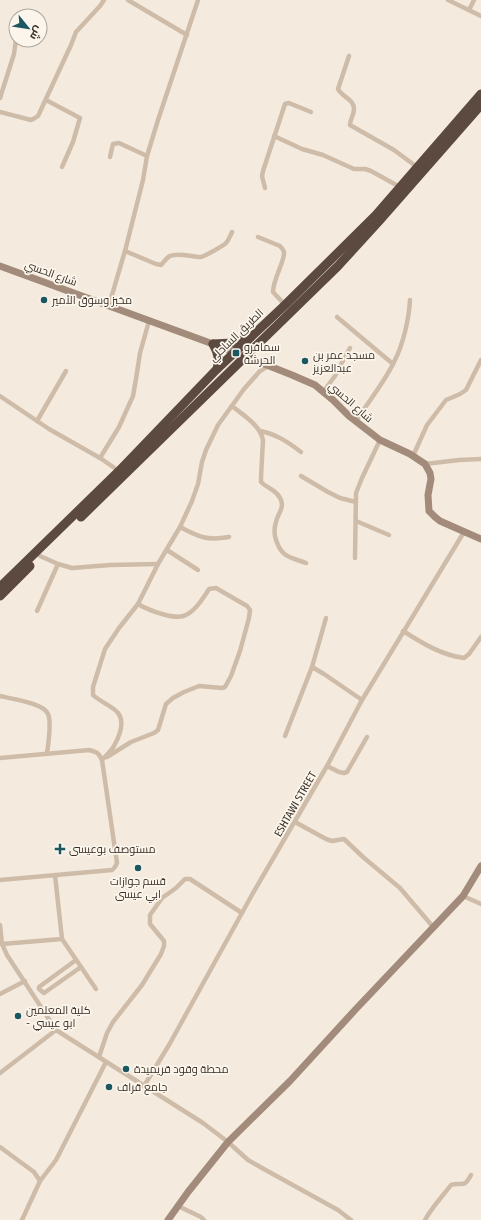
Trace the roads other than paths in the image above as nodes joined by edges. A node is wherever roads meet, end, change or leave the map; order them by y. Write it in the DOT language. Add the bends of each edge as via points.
graph roads {
  1 [pos="104,0"];
  2 [pos="128,0"];
  3 [pos="198,0"];
  4 [pos="448,0"];
  5 [pos="474,0"];
  6 [pos="468,10"];
  7 [pos="481,16"];
  8 [pos="187,35"];
  9 [pos="15,48"];
  10 [pos="350,56"];
  11 [pos="481,94"];
  12 [pos="0,98"];
  13 [pos="46,100"];
  14 [pos="481,106"];
  15 [pos="0,112"];
  16 [pos="311,112"];
  17 [pos="274,136"];
  18 [pos="147,156"];
  19 [pos="110,157"];
  20 [pos="62,167"];
  21 [pos="417,167"];
  22 [pos="400,187"];
  23 [pos="265,188"];
  24 [pos="232,232"];
  25 [pos="258,237"];
  26 [pos="124,251"];
  27 [pos="0,266"];
  28 [pos="410,300"];
  29 [pos="285,305"];
  30 [pos="109,306"];
  31 [pos="337,317"];
  32 [pos="150,321"];
  33 [pos="251,336"];
  34 [pos="213,344"];
  35 [pos="350,348"];
  36 [pos="234,353"];
  37 [pos="245,357"];
  38 [pos="481,360"];
  39 [pos="393,364"];
  40 [pos="268,366"];
  41 [pos="217,369"];
  42 [pos="66,371"];
  43 [pos="323,392"];
  44 [pos="0,396"];
  45 [pos="232,406"];
  46 [pos="37,420"];
  47 [pos="356,422"];
  48 [pos="260,431"];
  49 [pos="380,440"];
  50 [pos="301,452"];
  51 [pos="412,456"];
  52 [pos="100,458"];
  53 [pos="481,459"];
  54 [pos="424,464"];
  55 [pos="119,471"];
  56 [pos="301,476"];
  57 [pos="356,502"];
  58 [pos="356,521"];
  59 [pos="180,527"];
  60 [pos="464,532"];
  61 [pos="389,535"];
  62 [pos="229,537"];
  63 [pos="481,539"];
  64 [pos="167,550"];
  65 [pos="40,556"];
  66 [pos="355,558"];
  67 [pos="306,563"];
  68 [pos="58,564"];
  69 [pos="158,564"];
  70 [pos="198,570"];
  71 [pos="0,587"];
  72 [pos="0,596"];
  73 [pos="138,604"];
  74 [pos="37,610"];
  75 [pos="326,618"];
  76 [pos="403,631"];
  77 [pos="481,637"];
  78 [pos="312,667"];
  79 [pos="0,696"];
  80 [pos="362,700"];
  81 [pos="286,736"];
  82 [pos="367,737"];
  83 [pos="47,754"];
  84 [pos="0,758"];
  85 [pos="102,760"];
  86 [pos="327,766"];
  87 [pos="295,822"];
  88 [pos="481,866"];
  89 [pos="55,875"];
  90 [pos="0,880"];
  91 [pos="463,896"];
  92 [pos="481,904"];
  93 [pos="242,913"];
  94 [pos="0,925"];
  95 [pos="434,928"];
  96 [pos="62,939"];
  97 [pos="2,944"];
  98 [pos="76,960"];
  99 [pos="81,967"];
  100 [pos="24,981"];
  101 [pos="96,989"];
  102 [pos="0,994"];
  103 [pos="56,1030"];
  104 [pos="99,1057"];
  105 [pos="106,1062"];
  106 [pos="0,1073"];
  107 [pos="144,1086"];
  108 [pos="228,1142"];
  109 [pos="0,1147"];
  110 [pos="471,1175"];
  111 [pos="40,1181"];
  112 [pos="178,1206"];
  113 [pos="22,1220"];
  114 [pos="168,1220"];
  115 [pos="204,1220"];
  116 [pos="351,1220"];
  117 [pos="425,1220"];
  1 -- 13 [label="street" via="76,32"];
  2 -- 8 [label="street"];
  3 -- 8 [label="street"];
  4 -- 6 [label="street"];
  5 -- 6 [label="street"];
  6 -- 7 [label="street"];
  8 -- 18 [label="street"];
  9 -- 12 [label="street"];
  10 -- 21 [label="street" via="338,89 353,105 354,113 350,125 394,150"];
  11 -- 21 [label="highway, الطريق الساحلي"];
  13 -- 15 [label="street" via="38,116 31,120"];
  13 -- 20 [label="street" via="80,118"];
  14 -- 37 [label="highway, الطريق الساحلي" via="359,244"];
  16 -- 17 [label="street" via="289,103 285,104"];
  17 -- 22 [label="street" via="354,169 371,171"];
  17 -- 23 [label="street" via="263,171"];
  18 -- 19 [label="street" via="116,143 113,144"];
  18 -- 26 [label="street"];
  21 -- 22 [label="highway, الطريق الساحلي"];
  22 -- 29 [label="highway, الطريق الساحلي" via="376,215"];
  24 -- 26 [label="street" via="226,243 205,256 171,255 161,265"];
  25 -- 29 [label="street" via="283,249 284,255 272,292"];
  26 -- 30 [label="street"];
  27 -- 30 [label="street, شارع الحسي"];
  28 -- 39 [label="street" via="408,319"];
  29 -- 33 [label="highway, الطريق الساحلي"];
  30 -- 32 [label="street, شارع الحسي"];
  31 -- 39 [label="street"];
  32 -- 34 [label="street, شارع الحسي"];
  32 -- 52 [label="street" via="140,353 133,396"];
  33 -- 34 [label="highway" via="233,343"];
  33 -- 36 [label="highway, الطريق الساحلي"];
  34 -- 36 [label="street, شارع الحسي"];
  34 -- 41 [label="highway" via="219,359"];
  35 -- 43 [label="street"];
  36 -- 37 [label="street, شارع الحسي"];
  36 -- 41 [label="highway, الطريق الساحلي"];
  37 -- 40 [label="street, شارع الحسي"];
  37 -- 65 [label="highway, الطريق الساحلي"];
  38 -- 51 [label="street" via="466,390 446,400 427,425"];
  39 -- 47 [label="street"];
  40 -- 43 [label="street, شارع الحسي" via="302,379"];
  40 -- 45 [label="street" via="244,389"];
  41 -- 55 [label="highway, الطريق الساحلي"];
  42 -- 46 [label="street"];
  43 -- 47 [label="street, شارع الحسي"];
  44 -- 46 [label="street"];
  45 -- 48 [label="street"];
  45 -- 59 [label="street" via="218,424 206,450 198,484"];
  46 -- 52 [label="street"];
  47 -- 49 [label="street, شارع الحسي"];
  48 -- 50 [label="street" via="272,434"];
  48 -- 67 [label="street" via="263,440 262,482 275,492 282,504 274,530 279,548 286,555"];
  49 -- 51 [label="street, شارع الحسي"];
  49 -- 57 [label="street" via="356,493"];
  51 -- 54 [label="street, شارع الحسي"];
  52 -- 55 [label="street"];
  53 -- 54 [label="street"];
  54 -- 60 [label="street" via="431,479 429,511 440,521"];
  55 -- 71 [label="highway, الطريق الساحلي"];
  56 -- 57 [label="street" via="340,498"];
  57 -- 58 [label="street"];
  58 -- 61 [label="street"];
  58 -- 66 [label="street"];
  59 -- 62 [label="street" via="196,535 214,539"];
  59 -- 64 [label="street"];
  60 -- 63 [label="street"];
  60 -- 76 [label="street, ESHTAWI STREET"];
  64 -- 69 [label="street"];
  64 -- 70 [label="street"];
  65 -- 68 [label="street"];
  65 -- 72 [label="highway, الطريق الساحلي"];
  68 -- 69 [label="street" via="72,568"];
  68 -- 74 [label="street"];
  69 -- 73 [label="street"];
  73 -- 85 [label="street" via="105,650 93,687 93,695 118,712 121,719 114,747"];
  73 -- 85 [label="street" via="157,613 185,616 192,612 209,589 216,588 250,610 240,651 225,687 199,686 173,698 166,704 158,730 131,742"];
  75 -- 78 [label="street"];
  76 -- 77 [label="street" via="429,647 464,658"];
  76 -- 80 [label="street, ESHTAWI STREET"];
  78 -- 80 [label="street"];
  78 -- 81 [label="street"];
  79 -- 83 [label="street" via="33,704 46,711 50,720"];
  80 -- 86 [label="street, ESHTAWI STREET"];
  82 -- 86 [label="street" via="347,772 339,772"];
  83 -- 84 [label="street"];
  83 -- 85 [label="street" via="89,750 100,755"];
  85 -- 89 [label="street" via="117,863 112,870"];
  86 -- 87 [label="street, ESHTAWI STREET"];
  87 -- 93 [label="street, ESHTAWI STREET"];
  87 -- 95 [label="street" via="332,841 344,838 400,888"];
  88 -- 91 [label="street"];
  89 -- 90 [label="street"];
  89 -- 96 [label="street"];
  91 -- 92 [label="street"];
  91 -- 95 [label="street"];
  93 -- 104 [label="street" via="187,878 162,898 150,915 149,921 164,941 161,954 142,985 113,1022"];
  93 -- 107 [label="street, ESHTAWI STREET"];
  94 -- 97 [label="street"];
  95 -- 108 [label="street" via="290,1081"];
  96 -- 97 [label="street"];
  96 -- 98 [label="street"];
  97 -- 100 [label="street"];
  98 -- 99 [label="street"];
  98 -- 99 [label="street" via="39,989 44,993"];
  99 -- 101 [label="street"];
  100 -- 102 [label="street"];
  100 -- 103 [label="street"];
  103 -- 104 [label="street"];
  103 -- 106 [label="street"];
  104 -- 105 [label="street"];
  105 -- 107 [label="street"];
  105 -- 111 [label="street" via="56,1160"];
  107 -- 108 [label="street"];
  108 -- 112 [label="street"];
  108 -- 116 [label="street" via="248,1160 338,1210"];
  109 -- 111 [label="street" via="34,1172"];
  110 -- 117 [label="street" via="464,1184 450,1185"];
  111 -- 113 [label="street"];
  112 -- 114 [label="street"];
  112 -- 115 [label="street"];
}
